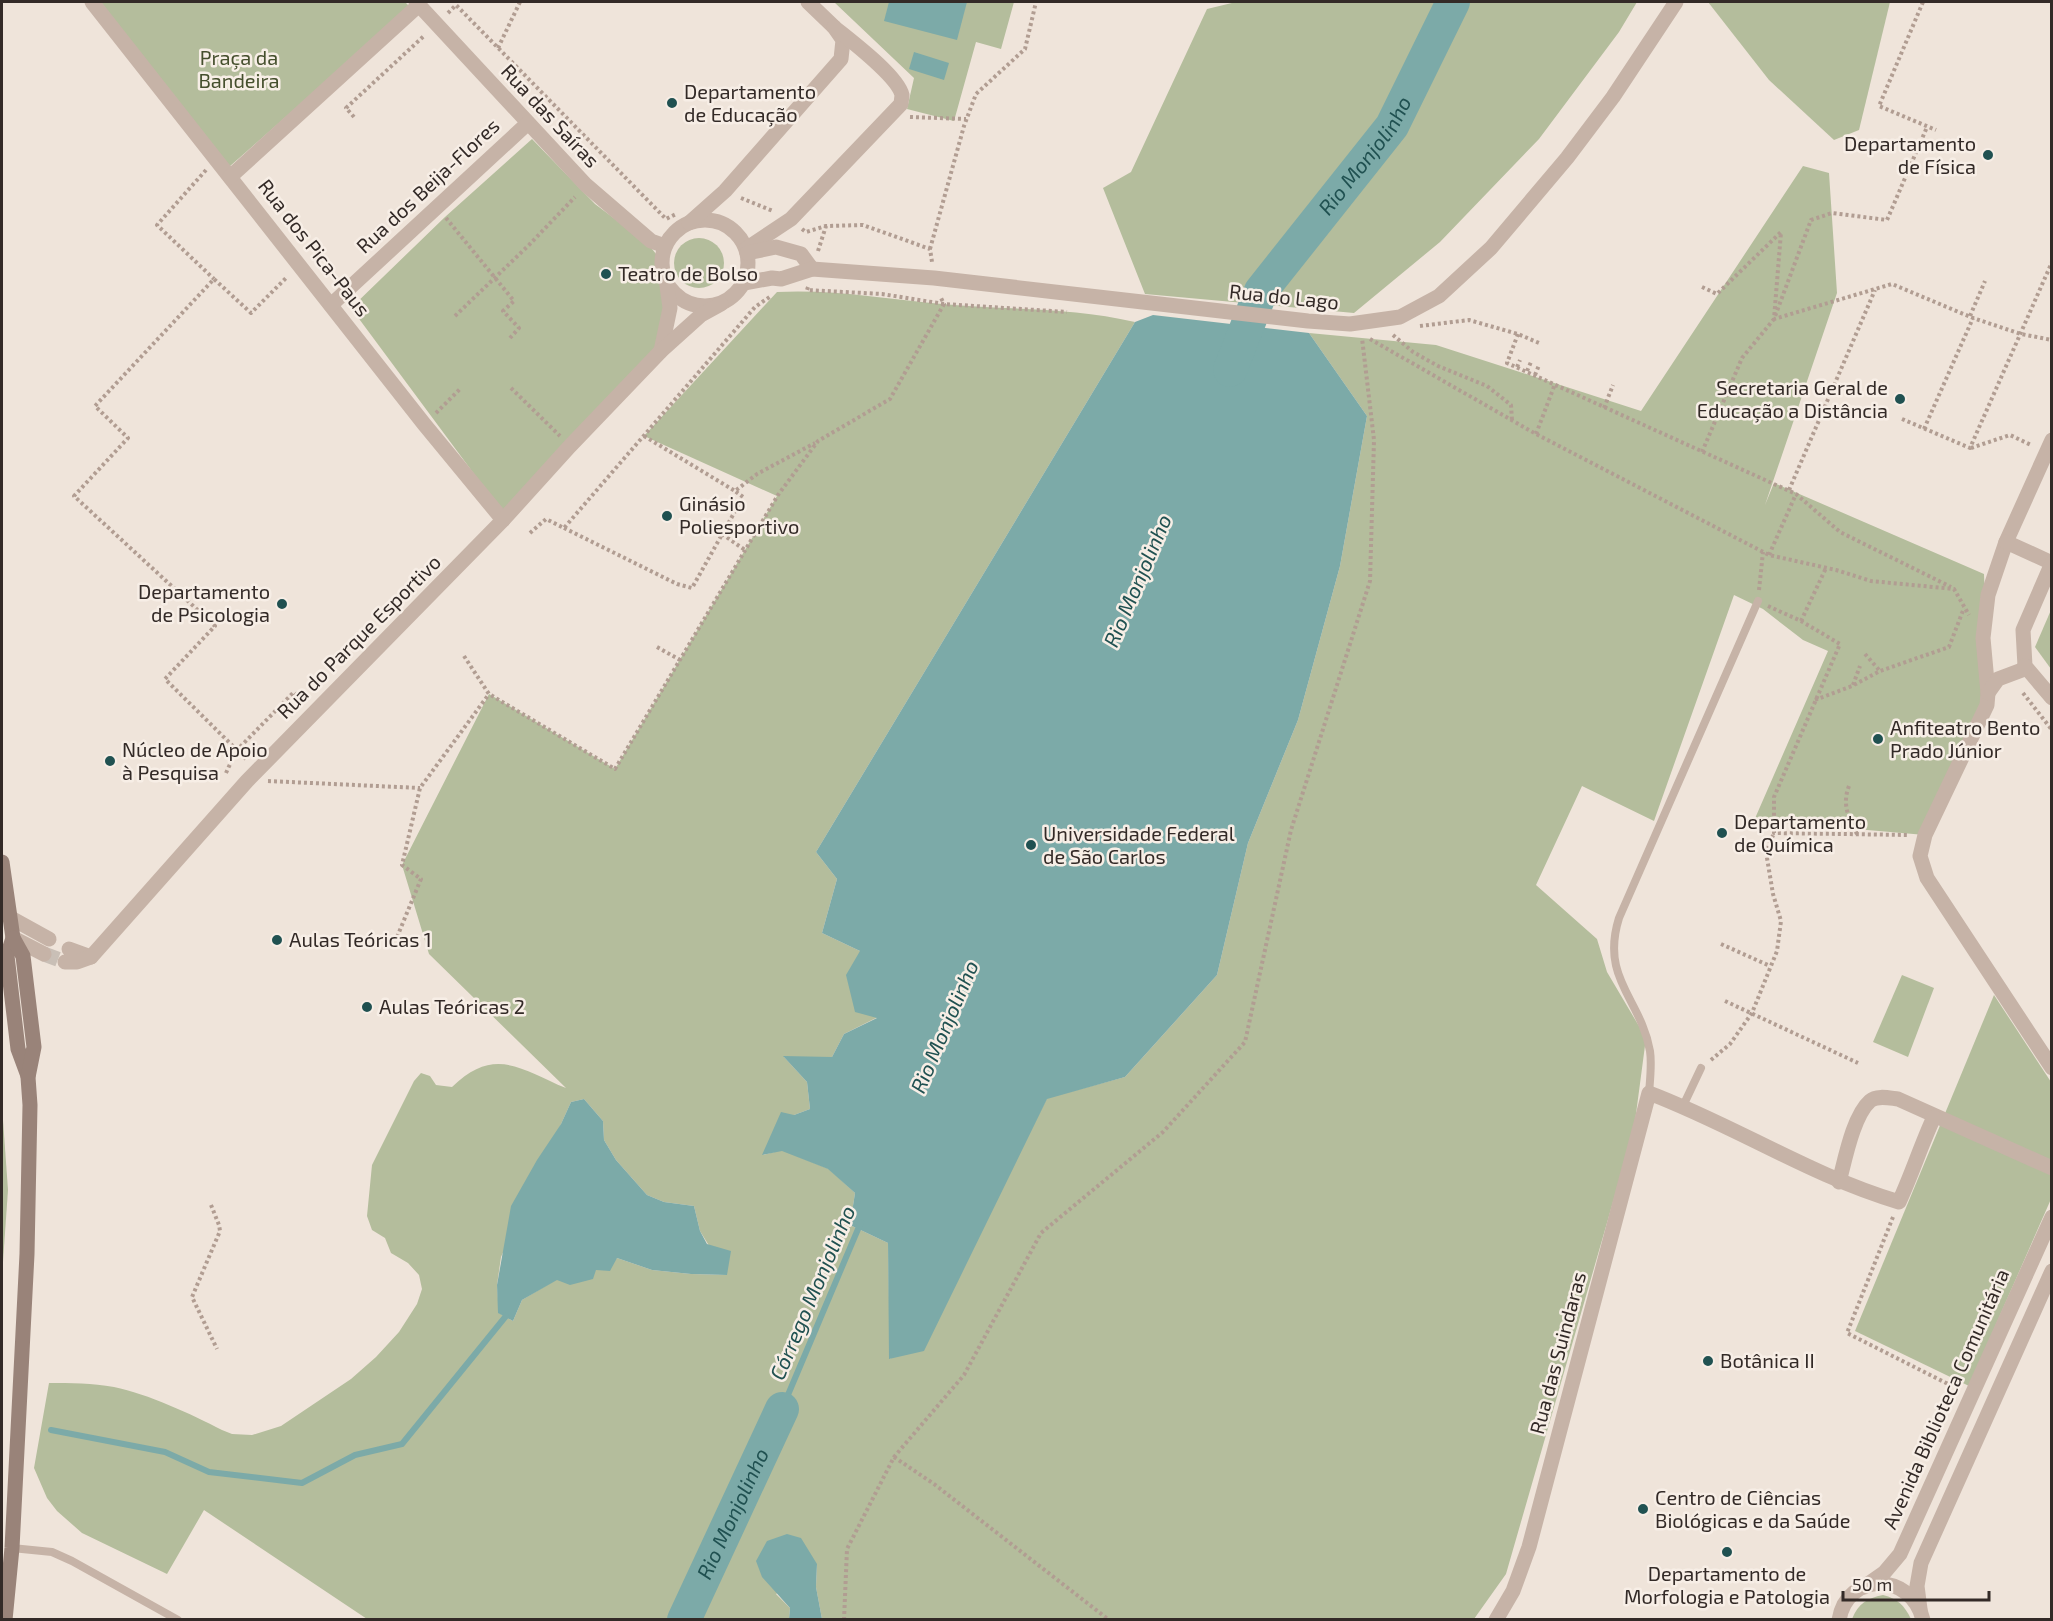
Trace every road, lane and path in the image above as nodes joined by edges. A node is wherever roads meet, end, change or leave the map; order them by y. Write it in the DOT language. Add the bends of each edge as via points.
graph roads {
  1 [pos="93,2"];
  2 [pos="520,2"];
  3 [pos="808,2"];
  4 [pos="1036,2"];
  5 [pos="1676,2"];
  6 [pos="1923,2"];
  7 [pos="417,3"];
  8 [pos="436,24"];
  9 [pos="834,27"];
  10 [pos="498,48"];
  11 [pos="890,116"];
  12 [pos="354,117"];
  13 [pos="966,119"];
  14 [pos="528,123"];
  15 [pos="1928,127"];
  16 [pos="1936,130"];
  17 [pos="217,159"];
  18 [pos="230,177"];
  19 [pos="586,185"];
  20 [pos="725,191"];
  21 [pos="437,207"];
  22 [pos="687,216"];
  23 [pos="791,219"];
  24 [pos="665,246"];
  25 [pos="930,249"];
  26 [pos="747,251"];
  27 [pos="2052,262"];
  28 [pos="299,264"];
  29 [pos="812,269"];
  30 [pos="495,278"];
  31 [pos="214,279"];
  32 [pos="934,279"];
  33 [pos="1985,281"];
  34 [pos="666,283"];
  35 [pos="744,283"];
  36 [pos="1702,287"];
  37 [pos="1875,289"];
  38 [pos="807,290"];
  39 [pos="797,291"];
  40 [pos="777,292"];
  41 [pos="882,294"];
  42 [pos="721,304"];
  43 [pos="944,304"];
  44 [pos="331,305"];
  45 [pos="455,316"];
  46 [pos="1972,317"];
  47 [pos="1774,319"];
  48 [pos="1418,326"];
  49 [pos="1388,330"];
  50 [pos="1518,334"];
  51 [pos="2021,334"];
  52 [pos="510,338"];
  53 [pos="2052,340"];
  54 [pos="1539,343"];
  55 [pos="661,351"];
  56 [pos="1520,360"];
  57 [pos="1531,362"];
  58 [pos="1539,366"];
  59 [pos="1517,367"];
  60 [pos="1527,371"];
  61 [pos="1535,375"];
  62 [pos="1555,384"];
  63 [pos="1613,385"];
  64 [pos="460,388"];
  65 [pos="511,388"];
  66 [pos="1604,408"];
  67 [pos="1902,419"];
  68 [pos="1512,420"];
  69 [pos="424,424"];
  70 [pos="1924,429"];
  71 [pos="1536,434"];
  72 [pos="644,436"];
  73 [pos="818,441"];
  74 [pos="570,446"];
  75 [pos="2049,446"];
  76 [pos="1970,448"];
  77 [pos="1702,452"];
  78 [pos="1789,490"];
  79 [pos="735,491"];
  80 [pos="1796,494"];
  81 [pos="503,520"];
  82 [pos="564,528"];
  83 [pos="530,533"];
  84 [pos="722,534"];
  85 [pos="2006,542"];
  86 [pos="746,550"];
  87 [pos="1763,552"];
  88 [pos="1769,555"];
  89 [pos="2052,563"];
  90 [pos="1826,568"];
  91 [pos="1954,589"];
  92 [pos="1758,601"];
  93 [pos="1965,608"];
  94 [pos="1801,621"];
  95 [pos="1983,638"];
  96 [pos="657,647"];
  97 [pos="1865,654"];
  98 [pos="464,656"];
  99 [pos="680,660"];
  100 [pos="1860,666"];
  101 [pos="2025,666"];
  102 [pos="1880,670"];
  103 [pos="2008,674"];
  104 [pos="1852,686"];
  105 [pos="1988,693"];
  106 [pos="489,694"];
  107 [pos="2052,698"];
  108 [pos="1815,700"];
  109 [pos="313,712"];
  110 [pos="2052,730"];
  111 [pos="236,751"];
  112 [pos="226,773"];
  113 [pos="252,775"];
  114 [pos="1849,786"];
  115 [pos="420,788"];
  116 [pos="1774,833"];
  117 [pos="1858,834"];
  118 [pos="1925,836"];
  119 [pos="2,861"];
  120 [pos="11,918"];
  121 [pos="397,937"];
  122 [pos="13,938"];
  123 [pos="1721,944"];
  124 [pos="67,955"];
  125 [pos="1770,966"];
  126 [pos="1725,1000"];
  127 [pos="1752,1013"];
  128 [pos="1858,1063"];
  129 [pos="1701,1068"];
  130 [pos="2052,1068"];
  131 [pos="1649,1093"];
  132 [pos="1683,1106"];
  133 [pos="1934,1117"];
  134 [pos="2052,1168"];
  135 [pos="1839,1182"];
  136 [pos="1899,1202"];
  137 [pos="211,1205"];
  138 [pos="2052,1217"];
  139 [pos="2052,1271"];
  140 [pos="217,1349"];
  141 [pos="1971,1396"];
  142 [pos="894,1457"];
  143 [pos="7,1551"];
  144 [pos="1864,1587"];
  145 [pos="1922,1614"];
  146 [pos="5,1620"];
  147 [pos="178,1620"];
  148 [pos="844,1620"];
  149 [pos="1109,1620"];
  150 [pos="1496,1620"];
  151 [pos="1839,1620"];
  1 -- 17 [label="street, Rua dos Pica-Paus"];
  2 -- 10 [label="path"];
  3 -- 9 [label="street"];
  4 -- 13 [label="path" via="1025,49 976,94"];
  5 -- 32 [label="street, Rua do Lago" via="1613,97 1491,248 1439,297 1400,317 1350,324 1308,321"];
  6 -- 15 [label="path" via="1879,106"];
  7 -- 8 [label="street, Rua das Saíras"];
  7 -- 18 [label="street"];
  8 -- 10 [label="path" via="456,5"];
  8 -- 12 [label="path" via="346,108"];
  8 -- 14 [label="street, Rua das Saíras"];
  9 -- 11 [label="street" via="899,88 901,104"];
  9 -- 20 [label="street" via="843,40 841,59"];
  10 -- 22 [label="path" via="666,219"];
  11 -- 13 [label="path"];
  11 -- 23 [label="street"];
  13 -- 25 [label="path"];
  14 -- 19 [label="street, Rua das Saíras"];
  14 -- 21 [label="street, Rua dos Beija-Flores"];
  15 -- 16 [label="path"];
  15 -- 47 [label="path" via="1887,220 1832,213 1811,220"];
  17 -- 18 [label="street, Rua dos Pica-Paus"];
  17 -- 31 [label="path" via="157,225"];
  18 -- 28 [label="street, Rua dos Pica-Paus"];
  19 -- 24 [label="street, Rua das Saíras" via="651,241"];
  19 -- 30 [label="path"];
  20 -- 22 [label="street"];
  20 -- 23 [label="path"];
  21 -- 30 [label="path"];
  21 -- 44 [label="street, Rua dos Beija-Flores"];
  22 -- 24 [label="street"];
  22 -- 26 [label="street" via="723,224 733,230"];
  23 -- 25 [label="path" via="806,232 826,226 863,225"];
  23 -- 26 [label="street"];
  24 -- 34 [label="street" via="662,271"];
  25 -- 32 [label="path"];
  26 -- 29 [label="street" via="776,247 801,254"];
  26 -- 35 [label="street"];
  27 -- 51 [label="path"];
  28 -- 31 [label="path" via="251,313"];
  28 -- 44 [label="street, Rua dos Pica-Paus"];
  29 -- 32 [label="street, Rua do Lago"];
  29 -- 35 [label="street, Rua do Lago" via="781,279"];
  30 -- 45 [label="path"];
  30 -- 52 [label="path" via="514,301 503,311 519,328"];
  31 -- 111 [label="path" via="95,406 128,438 74,496 215,626 165,679"];
  32 -- 43 [label="path"];
  33 -- 46 [label="path"];
  34 -- 42 [label="street" via="673,293 696,306"];
  34 -- 55 [label="street" via="670,308"];
  35 -- 42 [label="street"];
  36 -- 47 [label="path" via="1718,294 1781,232"];
  37 -- 46 [label="path" via="1892,284"];
  37 -- 47 [label="path"];
  37 -- 78 [label="path"];
  38 -- 39 [label="path"];
  40 -- 72 [label="path" via="755,307"];
  41 -- 43 [label="path"];
  42 -- 55 [label="street, Rua do Parque Esportivo" via="701,315"];
  43 -- 73 [label="path" via="890,399"];
  44 -- 69 [label="street, Rua dos Pica-Paus"];
  46 -- 51 [label="path"];
  46 -- 70 [label="path"];
  47 -- 77 [label="path" via="1742,358"];
  48 -- 50 [label="path" via="1469,320"];
  49 -- 68 [label="path" via="1413,352 1487,386 1511,405"];
  50 -- 54 [label="path"];
  50 -- 59 [label="path" via="1506,363"];
  51 -- 53 [label="path"];
  51 -- 76 [label="path"];
  55 -- 74 [label="street, Rua do Parque Esportivo"];
  56 -- 59 [label="path"];
  57 -- 60 [label="path"];
  58 -- 61 [label="path"];
  59 -- 60 [label="path"];
  60 -- 61 [label="path"];
  61 -- 62 [label="path"];
  62 -- 66 [label="path"];
  62 -- 71 [label="path"];
  63 -- 66 [label="path"];
  64 -- 69 [label="path"];
  65 -- 74 [label="path"];
  66 -- 77 [label="path"];
  67 -- 70 [label="path"];
  68 -- 71 [label="path"];
  68 -- 142 [label="path" via="1361,334 1374,440 1370,581 1291,830 1245,1042 1163,1132 1041,1233 964,1375"];
  69 -- 81 [label="street, Rua dos Pica-Paus"];
  70 -- 76 [label="path"];
  71 -- 87 [label="path"];
  72 -- 79 [label="path"];
  72 -- 82 [label="path"];
  73 -- 79 [label="path" via="757,474"];
  73 -- 86 [label="path" via="777,495"];
  74 -- 81 [label="street, Rua do Parque Esportivo"];
  75 -- 76 [label="path" via="2010,435"];
  75 -- 85 [label="street"];
  77 -- 78 [label="path"];
  78 -- 80 [label="path"];
  79 -- 84 [label="path" via="743,497"];
  80 -- 88 [label="path"];
  80 -- 91 [label="path" via="1840,532"];
  81 -- 109 [label="street, Rua do Parque Esportivo"];
  82 -- 83 [label="path" via="546,519"];
  82 -- 84 [label="path" via="692,588"];
  84 -- 86 [label="path"];
  85 -- 89 [label="street"];
  85 -- 95 [label="street" via="1988,595"];
  86 -- 99 [label="path"];
  87 -- 88 [label="path"];
  87 -- 92 [label="path"];
  88 -- 90 [label="path"];
  89 -- 101 [label="street" via="2023,630"];
  90 -- 91 [label="path" via="1871,581"];
  90 -- 94 [label="path"];
  91 -- 93 [label="path"];
  92 -- 94 [label="path"];
  92 -- 131 [label="lane" via="1613,938 1616,969 1650,1053"];
  93 -- 95 [label="path"];
  93 -- 102 [label="path" via="1949,647"];
  94 -- 108 [label="path" via="1840,644"];
  95 -- 105 [label="street"];
  96 -- 99 [label="path"];
  97 -- 102 [label="path"];
  98 -- 106 [label="path"];
  99 -- 106 [label="path" via="615,769"];
  100 -- 104 [label="path"];
  101 -- 103 [label="street"];
  101 -- 107 [label="street"];
  102 -- 104 [label="path"];
  103 -- 105 [label="street" via="1998,679"];
  103 -- 110 [label="path"];
  104 -- 108 [label="path"];
  105 -- 118 [label="street" via="1987,705"];
  106 -- 115 [label="path"];
  108 -- 116 [label="path" via="1773,797"];
  109 -- 111 [label="path" via="294,692"];
  109 -- 113 [label="street, Rua do Parque Esportivo"];
  111 -- 112 [label="path"];
  111 -- 113 [label="path"];
  113 -- 115 [label="path"];
  113 -- 124 [label="street, Rua do Parque Esportivo" via="91,957"];
  114 -- 117 [label="path" via="1845,809"];
  115 -- 121 [label="path" via="402,865 421,879"];
  116 -- 117 [label="path"];
  116 -- 125 [label="path" via="1766,852 1781,921 1777,951"];
  117 -- 118 [label="path"];
  118 -- 130 [label="street" via="1920,856 1927,878"];
  119 -- 120 [label="main road"];
  120 -- 122 [label="main road"];
  120 -- 122 [label="street" via="47,946"];
  122 -- 143 [label="main road" via="7,956 18,1049 28,1077 30,1105 27,1254"];
  123 -- 125 [label="path"];
  125 -- 127 [label="path"];
  126 -- 127 [label="path"];
  127 -- 128 [label="path"];
  127 -- 129 [label="path" via="1730,1044"];
  129 -- 132 [label="lane"];
  131 -- 132 [label="street"];
  131 -- 150 [label="street, Rua das Suindaras" via="1528,1547 1513,1591"];
  132 -- 135 [label="street"];
  133 -- 134 [label="street"];
  133 -- 135 [label="street" via="1898,1099 1880,1097 1870,1101 1855,1125"];
  133 -- 136 [label="street"];
  135 -- 136 [label="street"];
  136 -- 141 [label="path" via="1847,1333"];
  137 -- 140 [label="path" via="220,1231 192,1297"];
  138 -- 141 [label="street, Avenida Biblioteca Comunitária"];
  139 -- 145 [label="street" via="1921,1563 1917,1586"];
  141 -- 144 [label="street, Avenida Biblioteca Comunitária" via="1900,1554 1884,1573"];
  142 -- 148 [label="path" via="848,1549"];
  142 -- 149 [label="path"];
  143 -- 146 [label="main road"];
  143 -- 147 [label="lane" via="52,1552"];
  144 -- 145 [label="street" via="1880,1583 1897,1586 1911,1595"];
  144 -- 151 [label="street, Avenida Biblioteca Comunitária" via="1850,1596"];
}
